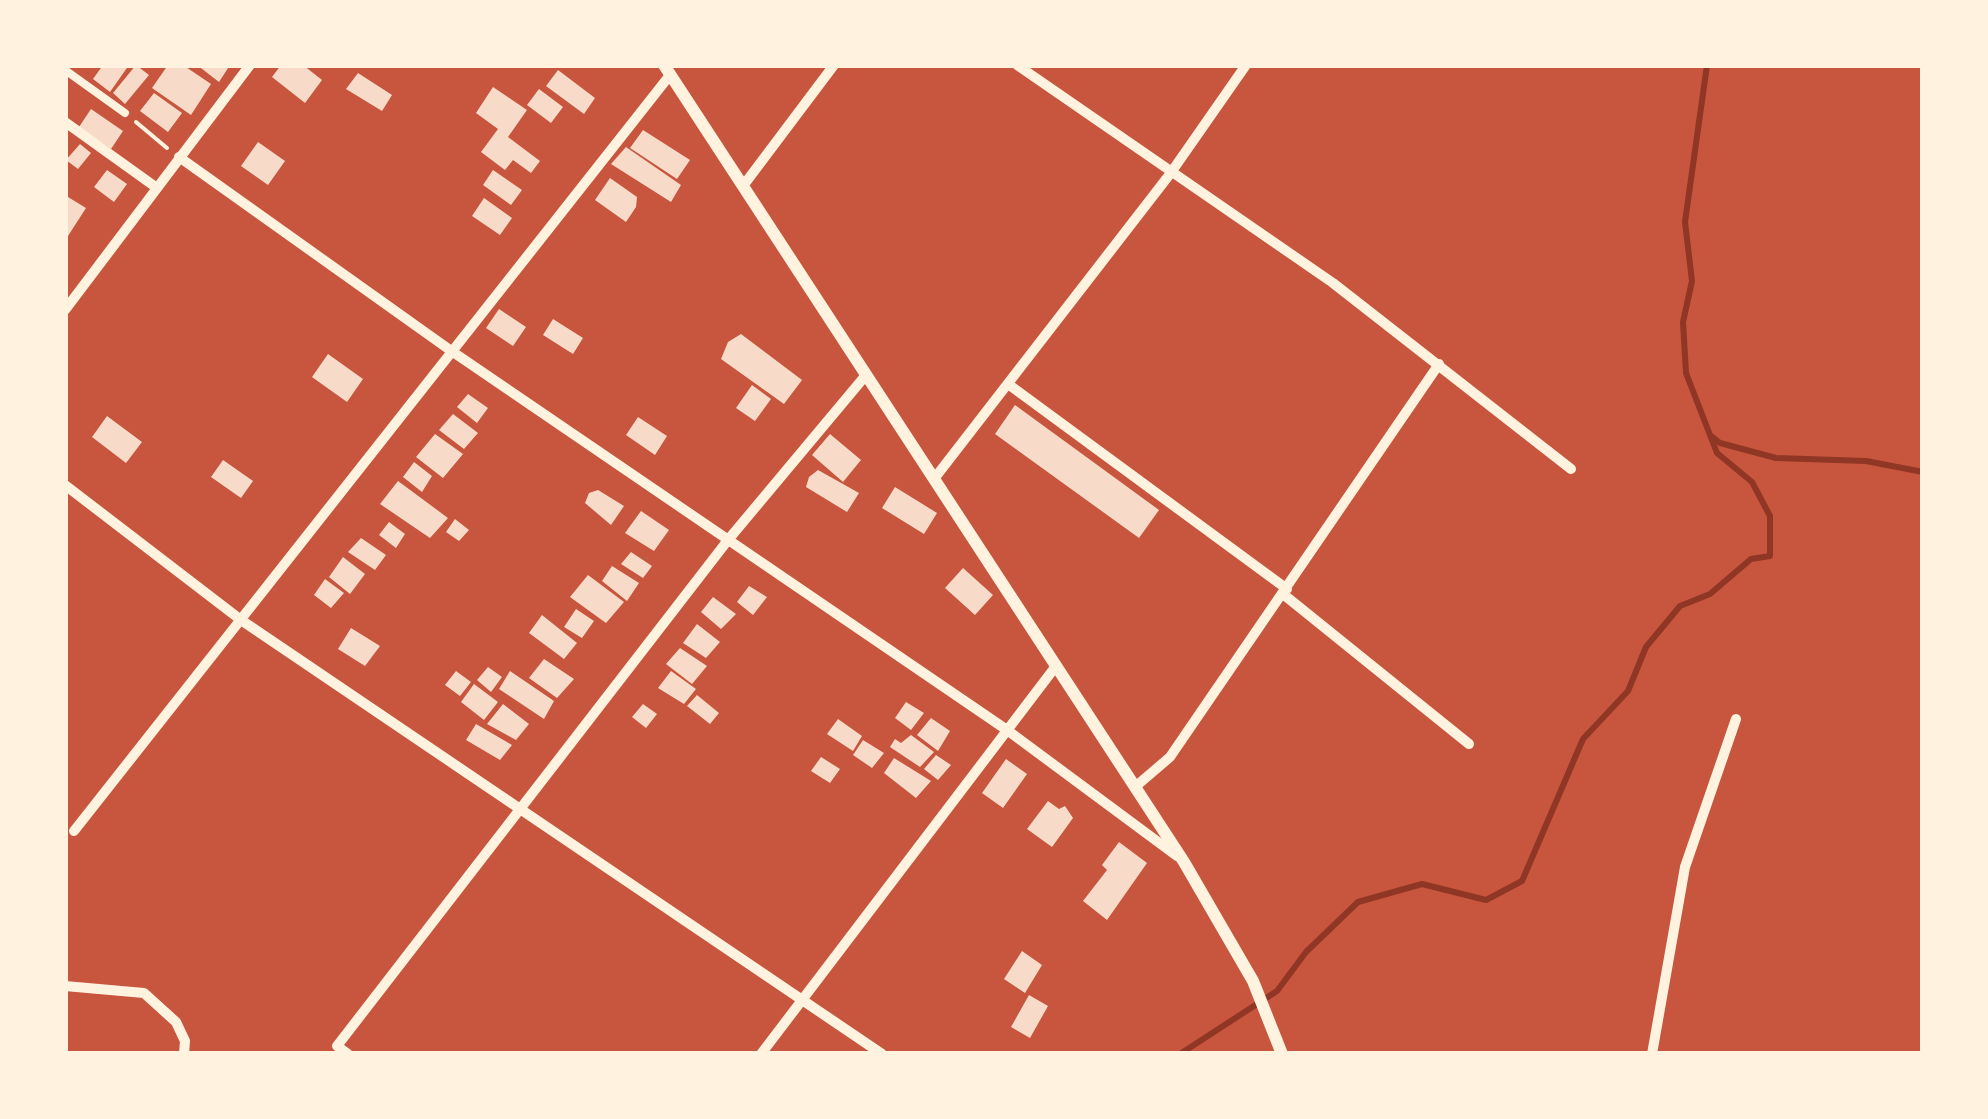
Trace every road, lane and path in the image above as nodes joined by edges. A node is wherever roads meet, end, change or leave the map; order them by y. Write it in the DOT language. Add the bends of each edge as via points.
graph roads {
  1 [pos="250,65"];
  2 [pos="834,65"];
  3 [pos="1018,65"];
  4 [pos="1246,65"];
  5 [pos="65,70"];
  6 [pos="667,70"];
  7 [pos="125,112"];
  8 [pos="65,122"];
  9 [pos="179,157"];
  10 [pos="1170,174"];
  11 [pos="743,186"];
  12 [pos="156,188"];
  13 [pos="65,310"];
  14 [pos="450,350"];
  15 [pos="1439,364"];
  16 [pos="866,375"];
  17 [pos="1008,384"];
  18 [pos="1570,469"];
  19 [pos="934,478"];
  20 [pos="65,485"];
  21 [pos="728,540"];
  22 [pos="1285,592"];
  23 [pos="241,620"];
  24 [pos="1056,666"];
  25 [pos="1736,720"];
  26 [pos="1007,730"];
  27 [pos="1469,744"];
  28 [pos="1136,787"];
  29 [pos="524,808"];
  30 [pos="74,831"];
  31 [pos="1184,862"];
  32 [pos="65,986"];
  33 [pos="804,998"];
  34 [pos="184,1054"];
  35 [pos="348,1054"];
  36 [pos="761,1054"];
  37 [pos="882,1054"];
  38 [pos="1282,1054"];
  39 [pos="1652,1054"];
  1 -- 9 [label="street"];
  2 -- 11 [label="street"];
  3 -- 10 [label="street"];
  4 -- 10 [label="street"];
  5 -- 7 [label="street"];
  6 -- 11 [label="street"];
  6 -- 14 [label="street"];
  7 -- 9 [label="path"];
  8 -- 12 [label="street"];
  9 -- 12 [label="street"];
  9 -- 14 [label="street"];
  10 -- 15 [label="street" via="1333,282"];
  10 -- 17 [label="street"];
  11 -- 16 [label="street"];
  12 -- 13 [label="street"];
  14 -- 21 [label="street"];
  14 -- 23 [label="street"];
  15 -- 18 [label="street"];
  15 -- 22 [label="street"];
  16 -- 19 [label="street"];
  16 -- 21 [label="street"];
  17 -- 19 [label="street"];
  17 -- 22 [label="street"];
  19 -- 24 [label="street"];
  20 -- 23 [label="street"];
  21 -- 26 [label="street"];
  21 -- 29 [label="street"];
  22 -- 27 [label="street"];
  22 -- 28 [label="street" via="1170,757"];
  23 -- 29 [label="street"];
  23 -- 30 [label="street"];
  24 -- 26 [label="street"];
  24 -- 28 [label="street"];
  25 -- 39 [label="street" via="1685,867"];
  26 -- 31 [label="street"];
  26 -- 33 [label="street"];
  28 -- 31 [label="street"];
  29 -- 33 [label="street"];
  29 -- 35 [label="street" via="336,1046"];
  31 -- 38 [label="street" via="1252,982"];
  32 -- 34 [label="street" via="144,993 176,1022"];
  33 -- 36 [label="street"];
  33 -- 37 [label="street"];
}
